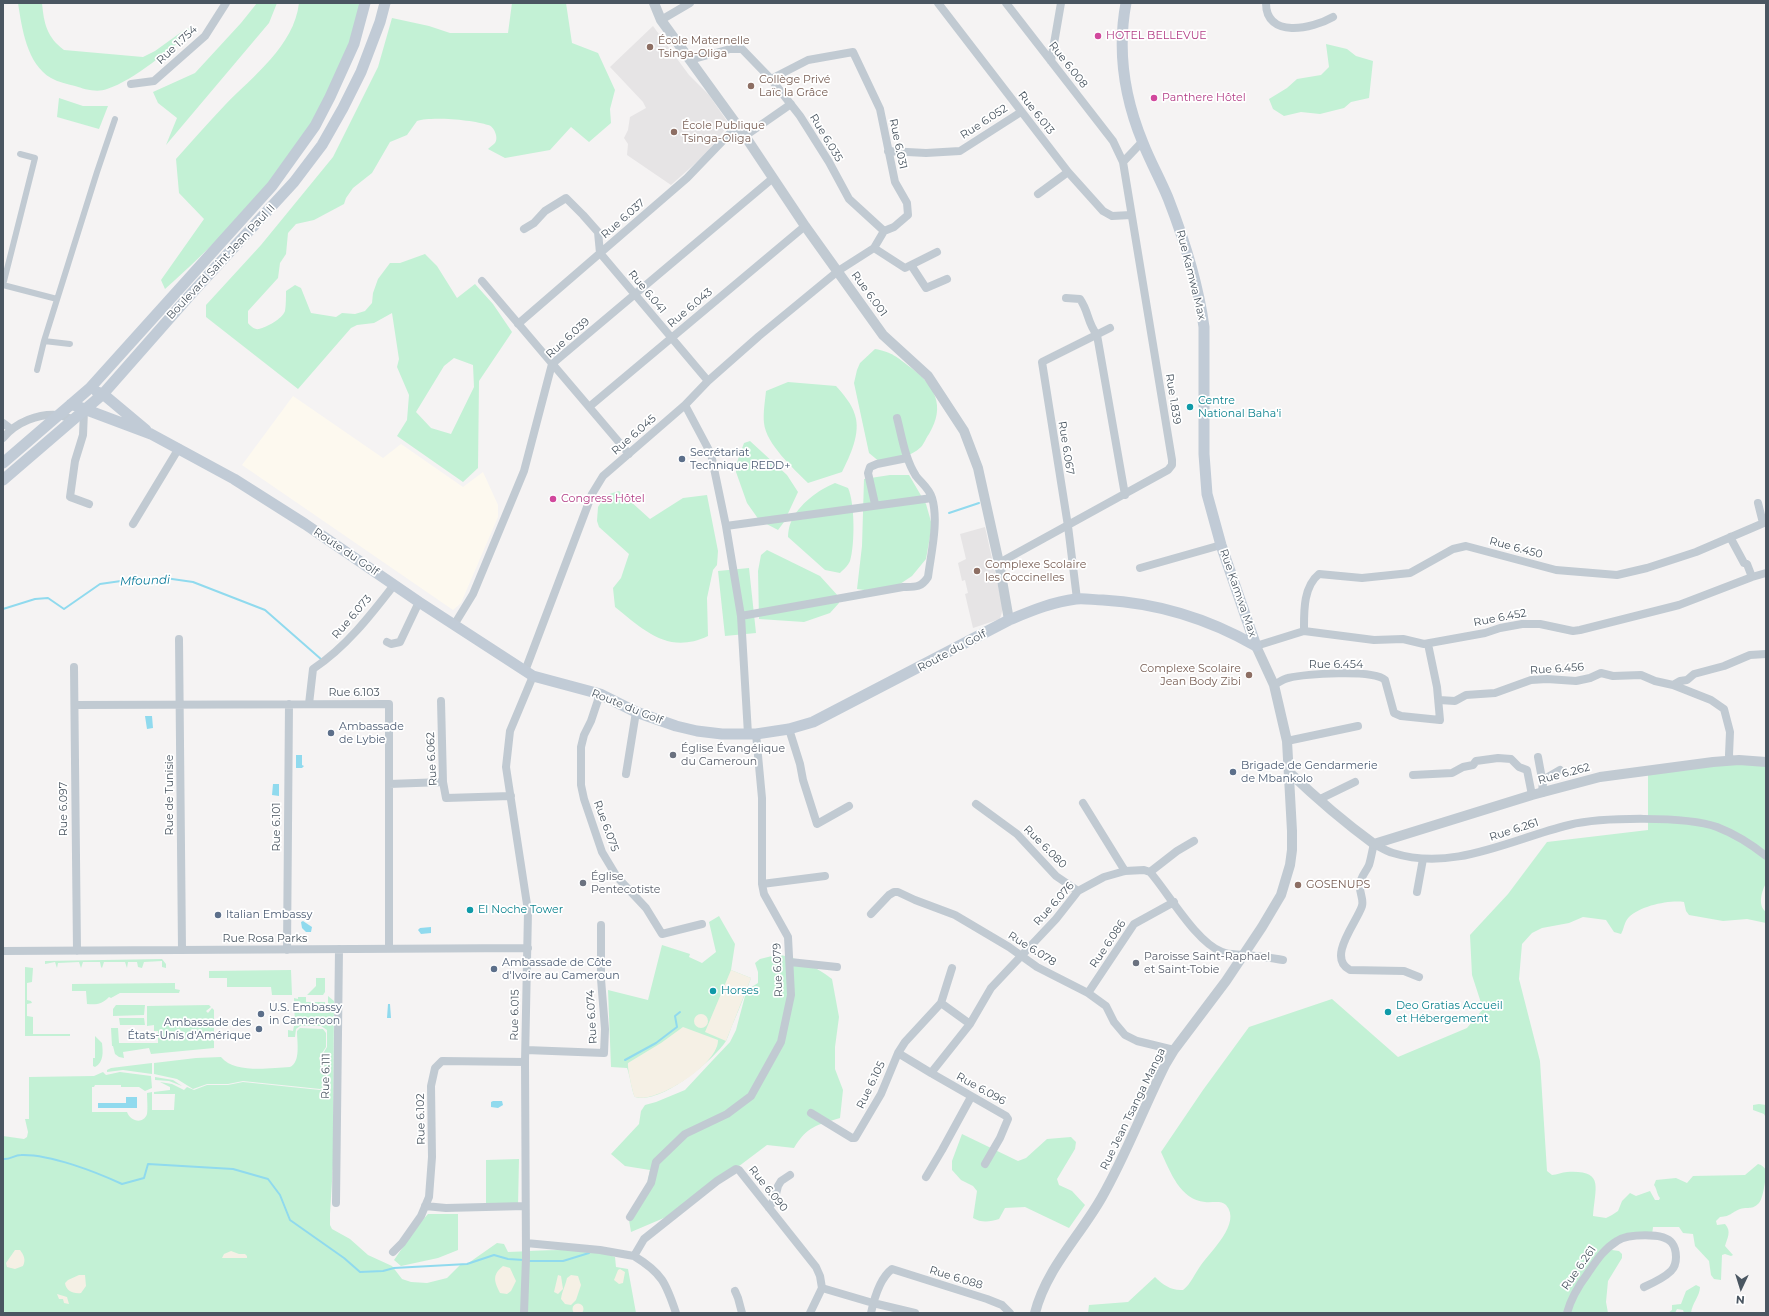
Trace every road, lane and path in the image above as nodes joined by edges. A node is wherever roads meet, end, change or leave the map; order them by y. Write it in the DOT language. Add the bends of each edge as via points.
graph roads {
  1 [pos="226,3"];
  2 [pos="365,3"];
  3 [pos="385,3"];
  4 [pos="654,3"];
  5 [pos="690,3"];
  6 [pos="949,3"];
  7 [pos="1006,3"];
  8 [pos="1061,3"];
  9 [pos="1126,3"];
  10 [pos="1266,3"];
  11 [pos="940,6"];
  12 [pos="1332,17"];
  13 [pos="662,20"];
  14 [pos="690,60"];
  15 [pos="1051,61"];
  16 [pos="771,79"];
  17 [pos="131,84"];
  18 [pos="791,104"];
  19 [pos="1021,112"];
  20 [pos="115,119"];
  21 [pos="737,126"];
  22 [pos="745,136"];
  23 [pos="1113,141"];
  24 [pos="1142,142"];
  25 [pos="888,151"];
  26 [pos="20,154"];
  27 [pos="1122,162"];
  28 [pos="1068,172"];
  29 [pos="774,178"];
  30 [pos="1038,194"];
  31 [pos="1131,215"];
  32 [pos="805,226"];
  33 [pos="524,229"];
  34 [pos="884,231"];
  35 [pos="874,248"];
  36 [pos="936,252"];
  37 [pos="600,253"];
  38 [pos="912,265"];
  39 [pos="838,271"];
  40 [pos="946,279"];
  41 [pos="482,281"];
  42 [pos="3,285"];
  43 [pos="635,294"];
  44 [pos="1066,298"];
  45 [pos="58,299"];
  46 [pos="518,324"];
  47 [pos="1110,328"];
  48 [pos="1097,335"];
  49 [pos="672,338"];
  50 [pos="44,341"];
  51 [pos="70,344"];
  52 [pos="552,364"];
  53 [pos="37,370"];
  54 [pos="708,381"];
  55 [pos="90,388"];
  56 [pos="103,394"];
  57 [pos="71,404"];
  58 [pos="685,405"];
  59 [pos="589,407"];
  60 [pos="84,410"];
  61 [pos="60,415"];
  62 [pos="897,418"];
  63 [pos="74,420"];
  64 [pos="3,423"];
  65 [pos="11,429"];
  66 [pos="151,434"];
  67 [pos="3,438"];
  68 [pos="179,448"];
  69 [pos="629,454"];
  70 [pos="907,458"];
  71 [pos="3,463"];
  72 [pos="3,480"];
  73 [pos="1125,495"];
  74 [pos="932,498"];
  75 [pos="1758,503"];
  76 [pos="90,504"];
  77 [pos="875,504"];
  78 [pos="1764,522"];
  79 [pos="133,524"];
  80 [pos="726,526"];
  81 [pos="1068,526"];
  82 [pos="1730,537"];
  83 [pos="1221,545"];
  84 [pos="999,563"];
  85 [pos="1140,568"];
  86 [pos="1766,573"];
  87 [pos="1752,577"];
  88 [pos="394,585"];
  89 [pos="1077,599"];
  90 [pos="419,602"];
  91 [pos="741,616"];
  92 [pos="1009,620"];
  93 [pos="454,625"];
  94 [pos="1304,630"];
  95 [pos="180,639"];
  96 [pos="387,642"];
  97 [pos="1428,644"];
  98 [pos="1256,646"];
  99 [pos="1766,654"];
  100 [pos="74,667"];
  101 [pos="529,674"];
  102 [pos="1673,684"];
  103 [pos="1274,686"];
  104 [pos="600,694"];
  105 [pos="1439,700"];
  106 [pos="441,701"];
  107 [pos="181,704"];
  108 [pos="289,704"];
  109 [pos="309,704"];
  110 [pos="75,705"];
  111 [pos="636,712"];
  112 [pos="1358,726"];
  113 [pos="789,729"];
  114 [pos="752,734"];
  115 [pos="1287,741"];
  116 [pos="1538,757"];
  117 [pos="1731,761"];
  118 [pos="1766,762"];
  119 [pos="1560,770"];
  120 [pos="1289,772"];
  121 [pos="626,774"];
  122 [pos="1413,775"];
  123 [pos="443,782"];
  124 [pos="1355,782"];
  125 [pos="389,784"];
  126 [pos="1539,791"];
  127 [pos="510,796"];
  128 [pos="1320,799"];
  129 [pos="1083,803"];
  130 [pos="976,804"];
  131 [pos="849,806"];
  132 [pos="1194,841"];
  133 [pos="1374,844"];
  134 [pos="1766,856"];
  135 [pos="1423,859"];
  136 [pos="1125,871"];
  137 [pos="1150,872"];
  138 [pos="825,876"];
  139 [pos="762,884"];
  140 [pos="1078,891"];
  141 [pos="1417,892"];
  142 [pos="1174,902"];
  143 [pos="871,914"];
  144 [pos="702,924"];
  145 [pos="601,925"];
  146 [pos="528,948"];
  147 [pos="339,949"];
  148 [pos="389,949"];
  149 [pos="182,950"];
  150 [pos="288,950"];
  151 [pos="3,951"];
  152 [pos="76,951"];
  153 [pos="1243,955"];
  154 [pos="1022,956"];
  155 [pos="1283,960"];
  156 [pos="790,962"];
  157 [pos="837,967"];
  158 [pos="952,968"];
  159 [pos="1419,977"];
  160 [pos="1088,993"];
  161 [pos="941,1003"];
  162 [pos="970,1024"];
  163 [pos="526,1050"];
  164 [pos="1174,1050"];
  165 [pos="898,1053"];
  166 [pos="525,1062"];
  167 [pos="931,1073"];
  168 [pos="972,1097"];
  169 [pos="812,1113"];
  170 [pos="985,1164"];
  171 [pos="790,1175"];
  172 [pos="926,1177"];
  173 [pos="336,1203"];
  174 [pos="425,1206"];
  175 [pos="525,1206"];
  176 [pos="769,1208"];
  177 [pos="630,1217"];
  178 [pos="526,1243"];
  179 [pos="393,1252"];
  180 [pos="634,1256"];
  181 [pos="1644,1287"];
  182 [pos="822,1288"];
  183 [pos="735,1291"];
  184 [pos="873,1303"];
  185 [pos="524,1313"];
  186 [pos="676,1313"];
  187 [pos="742,1313"];
  188 [pos="810,1313"];
  189 [pos="871,1313"];
  190 [pos="915,1313"];
  191 [pos="1010,1313"];
  192 [pos="1035,1313"];
  193 [pos="1567,1313"];
  1 -- 17 [label="street, Rue 1.754" via="205,36 154,81"];
  2 -- 55 [label="main road, Boulevard Saint Jean Paul II" via="354,44 343,71 315,126 296,154 252,210"];
  3 -- 56 [label="main road, Boulevard Saint Jean Paul II" via="361,72 322,145 294,182"];
  4 -- 13 [label="street, Rue 6.001"];
  5 -- 13 [label="street"];
  6 -- 11 [label="street"];
  7 -- 15 [label="street, Rue 6.008"];
  8 -- 15 [label="street"];
  9 -- 24 [label="main road, Rue Kamwa Max" via="1122,29 1122,66 1129,106"];
  10 -- 12 [label="street" via="1267,15 1271,20 1276,25 1288,28 1321,23"];
  11 -- 19 [label="street, Rue 6.013"];
  13 -- 14 [label="street, Rue 6.001"];
  14 -- 16 [label="street, Rue 6.035" via="730,49 742,49"];
  14 -- 21 [label="street, Rue 6.001"];
  15 -- 23 [label="street, Rue 6.008"];
  16 -- 18 [label="street, Rue 6.035"];
  16 -- 25 [label="street, Rue 6.031" via="808,60 852,52 880,110"];
  18 -- 22 [label="street"];
  18 -- 34 [label="street, Rue 6.035" via="829,162 849,199"];
  19 -- 25 [label="street, Rue 6.052" via="960,151"];
  19 -- 28 [label="street, Rue 6.013"];
  20 -- 45 [label="street"];
  21 -- 22 [label="street, Rue 6.001"];
  21 -- 37 [label="street, Rue 6.037" via="687,178"];
  22 -- 29 [label="street, Rue 6.001"];
  23 -- 27 [label="street, Rue 1.839"];
  24 -- 27 [label="street"];
  24 -- 83 [label="main road, Rue Kamwa Max" via="1168,197 1184,242 1202,312 1205,477"];
  25 -- 34 [label="street, Rue 6.031" via="895,182 907,203 908,215 894,227"];
  26 -- 42 [label="street" via="35,158"];
  27 -- 31 [label="street, Rue 1.839"];
  28 -- 30 [label="street"];
  28 -- 31 [label="street, Rue 6.013" via="1103,211 1112,216"];
  29 -- 32 [label="street, Rue 6.001"];
  29 -- 43 [label="street, Rue 6.039"];
  31 -- 73 [label="street, Rue 1.839" via="1172,465 1168,470"];
  32 -- 39 [label="street, Rue 6.001"];
  32 -- 49 [label="street, Rue 6.043"];
  33 -- 37 [label="street" via="534,224 545,211 566,198 598,232"];
  34 -- 35 [label="street"];
  35 -- 38 [label="street" via="904,268"];
  35 -- 39 [label="street"];
  36 -- 38 [label="street"];
  37 -- 43 [label="street, Rue 6.041"];
  37 -- 46 [label="street, Rue 6.037"];
  38 -- 40 [label="street" via="926,288"];
  39 -- 54 [label="street, Rue 6.045"];
  39 -- 84 [label="street, Rue 6.001" via="884,335 928,376 964,431 978,468"];
  41 -- 46 [label="street"];
  42 -- 45 [label="street"];
  43 -- 49 [label="street, Rue 6.041"];
  43 -- 52 [label="street, Rue 6.039"];
  44 -- 48 [label="street" via="1080,299 1086,308 1089,325"];
  45 -- 50 [label="street"];
  46 -- 52 [label="street"];
  47 -- 48 [label="street, Rue 6.067"];
  48 -- 73 [label="street"];
  48 -- 81 [label="street, Rue 6.067" via="1042,362"];
  49 -- 54 [label="street, Rue 6.041"];
  49 -- 59 [label="street, Rue 6.043"];
  50 -- 51 [label="street"];
  50 -- 53 [label="street"];
  52 -- 59 [label="street"];
  52 -- 93 [label="street, Rue 6.039" via="524,471 473,594"];
  54 -- 58 [label="street, Rue 6.045"];
  55 -- 56 [label="main road, Route du Golf"];
  55 -- 57 [label="main road, Boulevard Saint Jean Paul II"];
  56 -- 60 [label="main road, Boulevard Saint Jean Paul II"];
  56 -- 66 [label="main road, Route du Golf"];
  57 -- 60 [label="main road, Route du Golf"];
  57 -- 61 [label="main road, Boulevard Saint Jean Paul II"];
  58 -- 69 [label="street, Rue 6.045"];
  58 -- 80 [label="street" via="711,454"];
  59 -- 69 [label="street"];
  60 -- 63 [label="main road, Boulevard Saint Jean Paul II"];
  60 -- 66 [label="main road, Route du Golf"];
  60 -- 76 [label="street" via="83,434 75,461 70,497"];
  61 -- 63 [label="street"];
  61 -- 65 [label="street" via="33,418"];
  61 -- 71 [label="main road, Boulevard Saint Jean Paul II"];
  62 -- 70 [label="street"];
  63 -- 72 [label="main road, Boulevard Saint Jean Paul II"];
  64 -- 65 [label="street"];
  65 -- 67 [label="street"];
  66 -- 68 [label="main road, Route du Golf"];
  68 -- 79 [label="street"];
  68 -- 88 [label="main road, Route du Golf" via="299,520"];
  69 -- 101 [label="street, Rue 6.045" via="603,476 592,494"];
  70 -- 74 [label="street"];
  70 -- 77 [label="street" via="870,467 868,473"];
  73 -- 81 [label="street, Rue 1.839"];
  74 -- 77 [label="street"];
  74 -- 91 [label="street" via="935,520 928,577 924,585"];
  75 -- 78 [label="street"];
  77 -- 80 [label="street"];
  78 -- 82 [label="street, Rue 6.450"];
  80 -- 91 [label="street"];
  81 -- 84 [label="street, Rue 1.839"];
  81 -- 89 [label="street, Rue 6.067"];
  82 -- 87 [label="street"];
  82 -- 94 [label="street, Rue 6.450" via="1696,552 1617,575 1556,570 1466,546 1453,549 1410,573 1362,578 1322,573 1316,576 1307,593"];
  83 -- 85 [label="street"];
  83 -- 98 [label="main road, Rue Kamwa Max"];
  84 -- 92 [label="street, Rue 6.001"];
  86 -- 87 [label="street, Rue 6.452"];
  87 -- 97 [label="street, Rue 6.452" via="1679,606 1580,630 1522,624"];
  88 -- 90 [label="main road, Route du Golf"];
  88 -- 109 [label="street, Rue 6.073" via="349,641 313,669"];
  89 -- 92 [label="main road, Route du Golf" via="1041,607"];
  89 -- 98 [label="main road, Route du Golf" via="1116,601 1180,613 1235,634"];
  90 -- 93 [label="main road, Route du Golf"];
  90 -- 96 [label="street" via="402,639 395,644"];
  91 -- 114 [label="street"];
  92 -- 113 [label="main road, Route du Golf" via="831,714"];
  93 -- 101 [label="main road, Route du Golf"];
  94 -- 97 [label="street, Rue 6.452" via="1374,640 1403,639"];
  94 -- 98 [label="street, Rue 6.452"];
  95 -- 107 [label="street, Rue de Tunisie"];
  97 -- 105 [label="street, Rue 6.454"];
  98 -- 103 [label="street, Rue Jean Tsanga Manga"];
  99 -- 102 [label="street" via="1750,655"];
  100 -- 110 [label="street, Rue 6.097"];
  101 -- 104 [label="main road, Route du Golf"];
  101 -- 127 [label="street, Rue 6.015" via="510,731 506,767"];
  102 -- 105 [label="street, Rue 6.456" via="1641,676 1613,676 1601,673 1576,681 1531,680 1495,693 1466,695 1455,701"];
  102 -- 117 [label="street, Rue 6.456" via="1712,700 1724,709 1730,732"];
  103 -- 105 [label="street, Rue 6.454" via="1286,678 1310,675 1348,673 1376,676 1385,680 1394,713 1440,720"];
  103 -- 115 [label="street, Rue Jean Tsanga Manga"];
  104 -- 111 [label="main road, Route du Golf"];
  104 -- 144 [label="street, Rue 6.075" via="581,747 581,785 602,852 617,877 646,908 662,934"];
  106 -- 123 [label="street, Rue 6.062"];
  107 -- 108 [label="street, Rue 6.103"];
  107 -- 110 [label="street, Rue 6.103"];
  107 -- 149 [label="street, Rue de Tunisie"];
  108 -- 109 [label="street, Rue 6.103"];
  108 -- 150 [label="street, Rue 6.101"];
  109 -- 125 [label="street, Rue 6.103" via="389,704"];
  110 -- 152 [label="street, Rue 6.097"];
  111 -- 114 [label="main road, Route du Golf" via="697,731"];
  111 -- 121 [label="street"];
  112 -- 115 [label="street"];
  113 -- 114 [label="main road, Route du Golf"];
  113 -- 131 [label="street" via="817,824"];
  114 -- 139 [label="street, Rue 6.079" via="762,798"];
  115 -- 120 [label="street, Rue Jean Tsanga Manga"];
  116 -- 126 [label="street"];
  117 -- 118 [label="street, Rue 6.262"];
  117 -- 126 [label="street, Rue 6.262" via="1600,777"];
  119 -- 126 [label="street" via="1543,780"];
  120 -- 128 [label="street, Rue 6.261" via="1313,796"];
  120 -- 153 [label="street, Rue Jean Tsanga Manga" via="1292,850 1286,881 1281,895"];
  122 -- 126 [label="street" via="1452,773 1473,765 1476,761 1511,759 1519,767 1527,770"];
  123 -- 125 [label="street"];
  123 -- 127 [label="street, Rue 6.062" via="446,798"];
  124 -- 128 [label="street"];
  125 -- 148 [label="street, Rue 6.103"];
  126 -- 133 [label="street, Rue 6.262"];
  127 -- 146 [label="street, Rue 6.015" via="528,911"];
  128 -- 133 [label="street, Rue 6.261" via="1346,824"];
  129 -- 136 [label="street"];
  130 -- 140 [label="street, Rue 6.080" via="1017,834 1056,876"];
  132 -- 137 [label="street"];
  133 -- 135 [label="street, Rue 6.261" via="1392,853"];
  133 -- 159 [label="street" via="1369,865 1361,879 1362,906 1344,940 1342,960 1350,970 1404,971"];
  134 -- 135 [label="street, Rue 6.261" via="1731,833 1700,823 1624,820 1570,825 1483,852 1441,859"];
  135 -- 141 [label="street"];
  136 -- 137 [label="street, Rue 6.076"];
  136 -- 140 [label="street, Rue 6.076" via="1104,877"];
  137 -- 142 [label="street"];
  138 -- 139 [label="street"];
  139 -- 156 [label="street, Rue 6.079" via="764,894 788,938"];
  140 -- 154 [label="street, Rue 6.076"];
  142 -- 153 [label="street" via="1194,929 1212,947 1232,955"];
  142 -- 160 [label="street, Rue 6.086" via="1134,924"];
  143 -- 154 [label="street, Rue 6.078" via="889,895 898,892 963,918"];
  145 -- 163 [label="street, Rue 6.074" via="604,1053"];
  146 -- 148 [label="street, Rue Rosa Parks"];
  146 -- 163 [label="street, Rue 6.015"];
  147 -- 148 [label="street, Rue Rosa Parks"];
  147 -- 150 [label="street, Rue Rosa Parks"];
  147 -- 173 [label="street, Rue 6.111"];
  149 -- 150 [label="street, Rue Rosa Parks"];
  149 -- 152 [label="street, Rue Rosa Parks"];
  151 -- 152 [label="street, Rue Rosa Parks"];
  153 -- 155 [label="street"];
  153 -- 164 [label="street, Rue Jean Tsanga Manga"];
  154 -- 160 [label="street, Rue 6.078" via="1046,972"];
  154 -- 162 [label="street, Rue 6.076" via="992,988"];
  156 -- 157 [label="street"];
  156 -- 177 [label="street, Rue 6.079" via="791,995 781,1042 751,1096 727,1114 685,1134 656,1162 651,1183"];
  158 -- 161 [label="street"];
  160 -- 164 [label="street, Rue 6.078" via="1106,1006 1114,1022 1125,1035 1137,1041"];
  161 -- 162 [label="street"];
  161 -- 165 [label="street, Rue 6.105"];
  162 -- 167 [label="street, Rue 6.076"];
  163 -- 166 [label="street, Rue 6.015"];
  164 -- 192 [label="street, Rue Jean Tsanga Manga" via="1155,1084 1118,1168 1043,1289"];
  165 -- 167 [label="street, Rue 6.096"];
  165 -- 169 [label="street, Rue 6.105" via="882,1094 855,1138"];
  166 -- 174 [label="street, Rue 6.102" via="442,1062 435,1068 432,1086 431,1180"];
  166 -- 175 [label="street, Rue 6.015"];
  167 -- 168 [label="street, Rue 6.096"];
  168 -- 170 [label="street, Rue 6.096" via="1008,1119"];
  168 -- 172 [label="street"];
  171 -- 176 [label="street" via="781,1181"];
  174 -- 175 [label="street"];
  174 -- 179 [label="street, Rue 6.102" via="402,1243"];
  175 -- 178 [label="street, Rue 6.015"];
  176 -- 180 [label="street, Rue 6.090" via="739,1170 733,1171 716,1181 644,1239"];
  176 -- 182 [label="street, Rue 6.090" via="816,1267"];
  178 -- 180 [label="street"];
  178 -- 185 [label="street, Rue 6.015"];
  180 -- 186 [label="street" via="649,1265 662,1278"];
  181 -- 193 [label="street, Rue 6.261" via="1671,1271 1676,1261 1672,1242 1664,1237 1635,1235 1618,1240 1601,1253 1577,1288"];
  182 -- 184 [label="street"];
  182 -- 188 [label="street"];
  183 -- 187 [label="street"];
  184 -- 189 [label="street"];
  184 -- 190 [label="street"];
  184 -- 191 [label="street, Rue 6.088" via="886,1274 892,1269 987,1299 1002,1305"];
}
